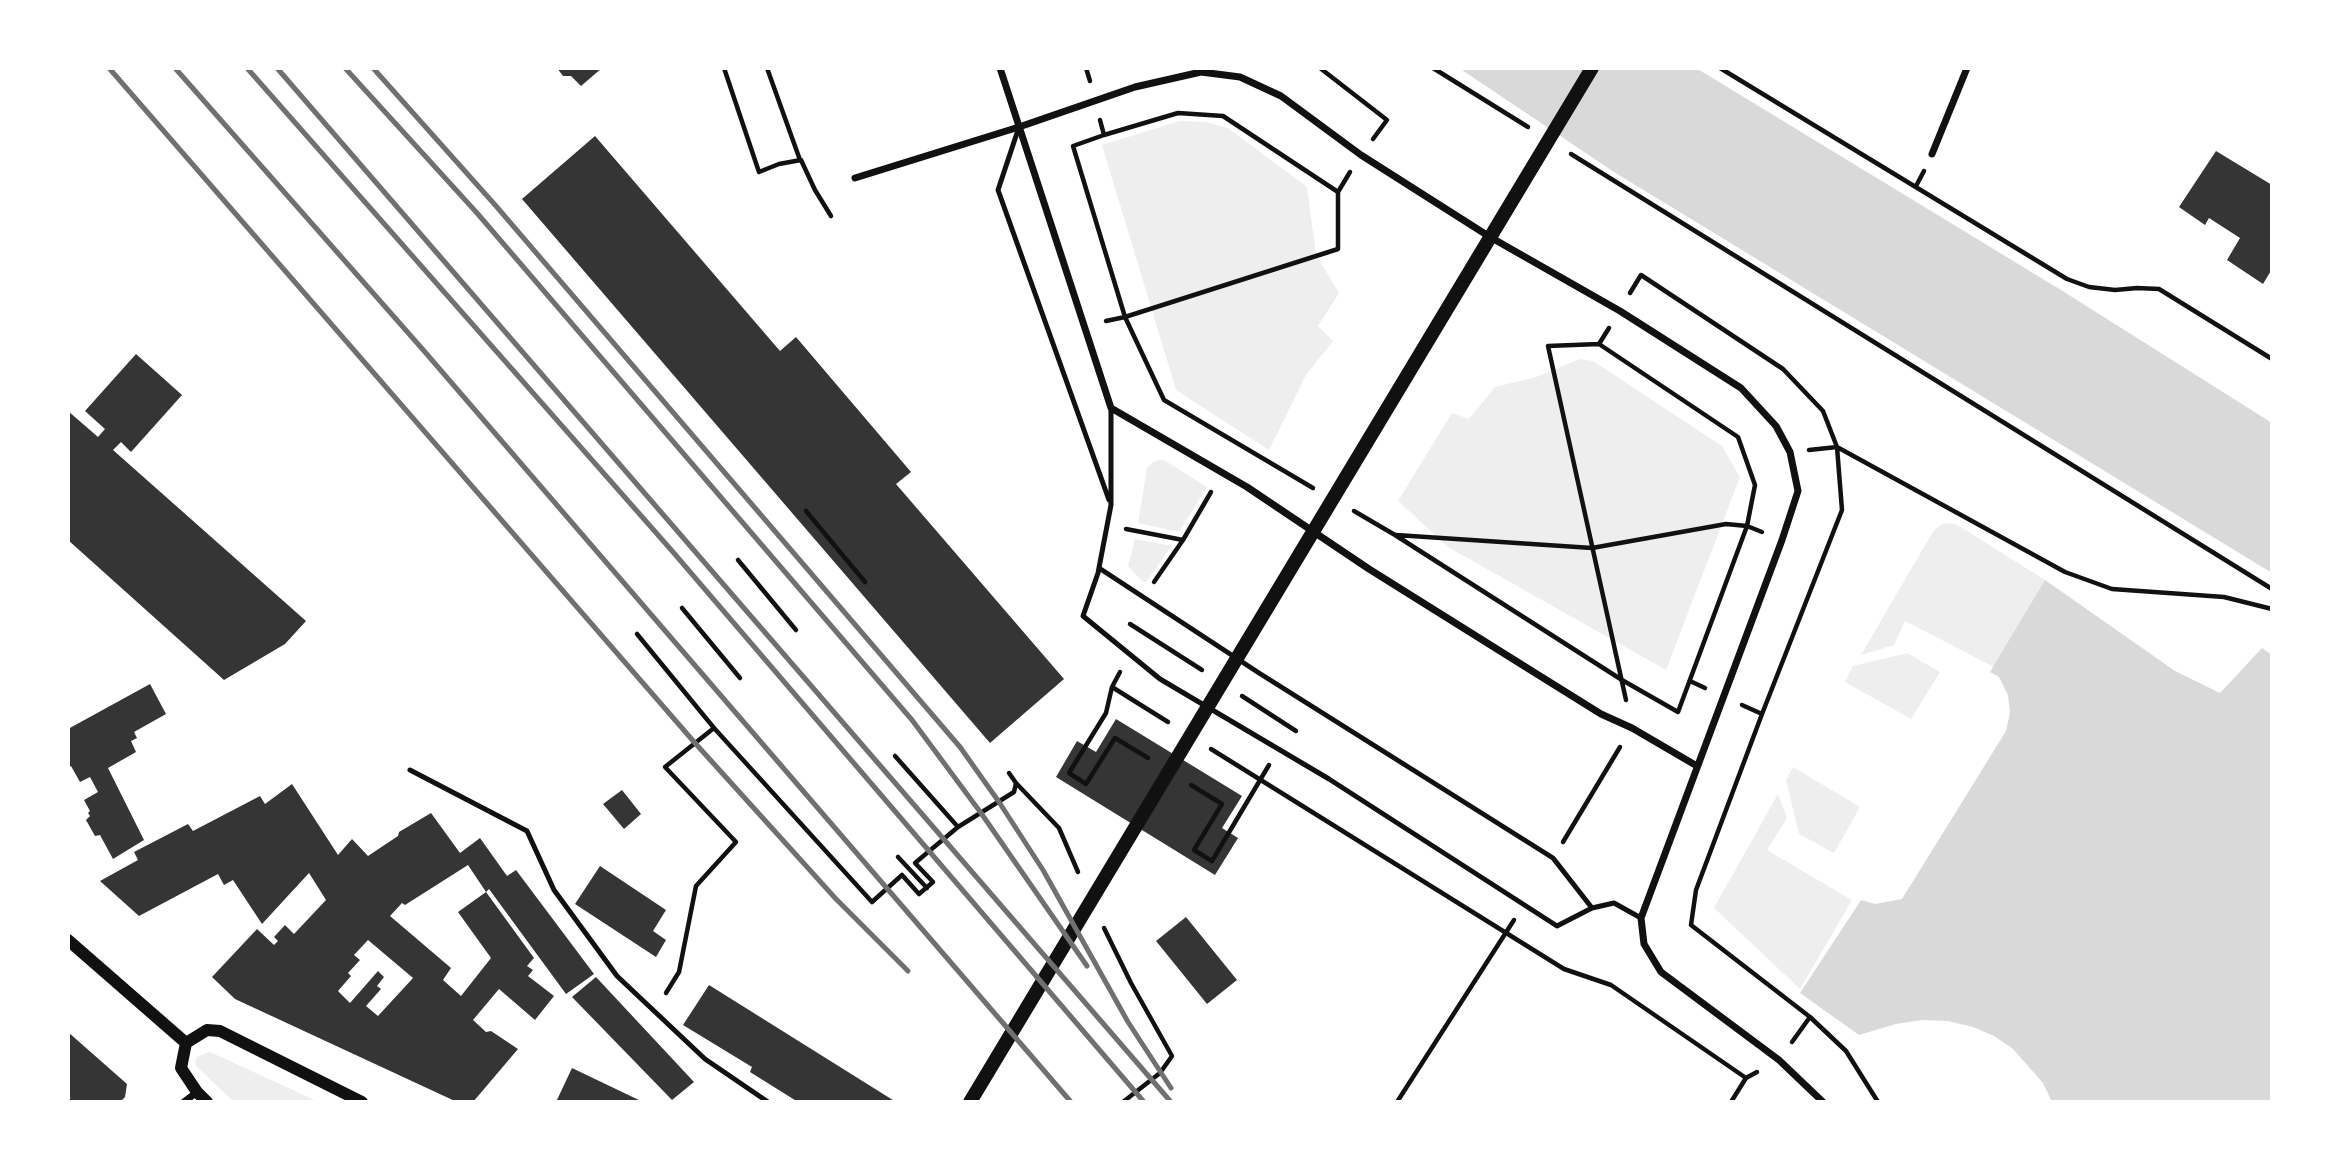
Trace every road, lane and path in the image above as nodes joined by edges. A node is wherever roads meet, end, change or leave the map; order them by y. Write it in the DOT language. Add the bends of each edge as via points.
graph roads {
  1 [pos="724,68"];
  2 [pos="767,68"];
  3 [pos="1000,68"];
  4 [pos="1320,68"];
  5 [pos="1433,68"];
  6 [pos="1592,68"];
  7 [pos="1720,68"];
  8 [pos="1967,68"];
  9 [pos="1096,99"];
  10 [pos="1019,127"];
  11 [pos="1536,132"];
  12 [pos="1104,135"];
  13 [pos="1560,147"];
  14 [pos="1932,154"];
  15 [pos="1361,155"];
  16 [pos="800,160"];
  17 [pos="855,178"];
  18 [pos="1338,192"];
  19 [pos="831,216"];
  20 [pos="1490,237"];
  21 [pos="1620,312"];
  22 [pos="1125,317"];
  23 [pos="1599,344"];
  24 [pos="2272,359"];
  25 [pos="1111,408"];
  26 [pos="1239,446"];
  27 [pos="1790,452"];
  28 [pos="1222,472"];
  29 [pos="1323,494"];
  30 [pos="1111,505"];
  31 [pos="1347,508"];
  32 [pos="806,511"];
  33 [pos="1107,526"];
  34 [pos="1747,526"];
  35 [pos="1395,535"];
  36 [pos="1183,540"];
  37 [pos="1782,540"];
  38 [pos="1592,548"];
  39 [pos="738,560"];
  40 [pos="1099,568"];
  41 [pos="864,582"];
  42 [pos="2272,589"];
  43 [pos="1143,598"];
  44 [pos="682,608"];
  45 [pos="2272,609"];
  46 [pos="1131,624"];
  47 [pos="796,629"];
  48 [pos="638,634"];
  49 [pos="740,678"];
  50 [pos="1622,680"];
  51 [pos="1690,681"];
  52 [pos="1724,697"];
  53 [pos="1169,723"];
  54 [pos="714,728"];
  55 [pos="1632,728"];
  56 [pos="1203,744"];
  57 [pos="1278,749"];
  58 [pos="895,756"];
  59 [pos="1698,766"];
  60 [pos="410,770"];
  61 [pos="1170,772"];
  62 [pos="1009,773"];
  63 [pos="1260,780"];
  64 [pos="1016,783"];
  65 [pos="958,827"];
  66 [pos="898,857"];
  67 [pos="1553,858"];
  68 [pos="1081,877"];
  69 [pos="926,888"];
  70 [pos="1524,906"];
  71 [pos="1592,908"];
  72 [pos="1641,918"];
  73 [pos="1103,925"];
  74 [pos="1506,932"];
  75 [pos="68,940"];
  76 [pos="654,1011"];
  77 [pos="186,1043"];
  78 [pos="197,1092"];
  79 [pos="184,1102"];
  80 [pos="207,1102"];
  81 [pos="362,1102"];
  82 [pos="768,1102"];
  83 [pos="970,1102"];
  84 [pos="1123,1102"];
  85 [pos="1397,1102"];
  86 [pos="1731,1102"];
  87 [pos="1824,1102"];
  88 [pos="1878,1102"];
  1 -- 16 [label="path" via="759,172"];
  2 -- 16 [label="path"];
  3 -- 10 [label="street"];
  4 -- 15 [label="path" via="1387,120"];
  5 -- 11 [label="path"];
  6 -- 20 [label="main road"];
  7 -- 24 [label="path" via="2067,279 2115,290 2159,289"];
  8 -- 14 [label="street"];
  9 -- 10 [label="street"];
  9 -- 12 [label="path"];
  9 -- 15 [label="street" via="1201,72 1240,77 1280,96"];
  10 -- 17 [label="street"];
  10 -- 25 [label="street"];
  10 -- 30 [label="lane" via="998,190"];
  12 -- 18 [label="path" via="1178,113 1223,116"];
  12 -- 22 [label="path" via="1073,146"];
  13 -- 42 [label="path"];
  15 -- 18 [label="path"];
  15 -- 20 [label="street"];
  16 -- 19 [label="path"];
  18 -- 22 [label="path" via="1338,249"];
  20 -- 21 [label="street"];
  20 -- 61 [label="main road"];
  21 -- 23 [label="path"];
  21 -- 27 [label="street" via="1741,388 1776,426"];
  22 -- 26 [label="path" via="1164,400"];
  23 -- 34 [label="path" via="1738,438 1755,485"];
  23 -- 38 [label="path" via="1548,346"];
  25 -- 28 [label="street"];
  25 -- 30 [label="lane"];
  26 -- 28 [label="path"];
  26 -- 29 [label="path"];
  27 -- 37 [label="street" via="1798,491"];
  27 -- 45 [label="path" via="1837,447 2065,572 2112,589 2224,597"];
  28 -- 36 [label="path"];
  28 -- 55 [label="street" via="1532,671"];
  30 -- 33 [label="lane"];
  31 -- 35 [label="path"];
  32 -- 41 [label="path"];
  33 -- 36 [label="path"];
  33 -- 40 [label="lane"];
  34 -- 37 [label="path"];
  34 -- 38 [label="path" via="1726,524"];
  34 -- 51 [label="path"];
  35 -- 38 [label="path"];
  35 -- 50 [label="path"];
  36 -- 43 [label="path"];
  37 -- 52 [label="street"];
  38 -- 50 [label="path"];
  39 -- 47 [label="path"];
  40 -- 43 [label="lane"];
  40 -- 57 [label="lane" via="1083,616 1160,679"];
  43 -- 46 [label="path"];
  43 -- 67 [label="lane"];
  44 -- 49 [label="path"];
  48 -- 54 [label="path"];
  50 -- 51 [label="path" via="1678,712"];
  50 -- 55 [label="path"];
  51 -- 52 [label="path"];
  52 -- 59 [label="street"];
  52 -- 88 [label="path" via="1762,714 1696,890 1691,925 1810,1017 1846,1051"];
  53 -- 61 [label="path" via="1112,687 1106,713 1069,774 1086,784 1115,738"];
  54 -- 69 [label="path" via="872,902 902,875 919,894"];
  54 -- 76 [label="path" via="665,767 736,842 696,886 679,972"];
  55 -- 59 [label="street"];
  55 -- 67 [label="path"];
  56 -- 63 [label="path"];
  57 -- 63 [label="path"];
  57 -- 70 [label="lane"];
  58 -- 65 [label="path"];
  59 -- 72 [label="street"];
  60 -- 76 [label="lane" via="527,831 554,890 617,976"];
  61 -- 63 [label="path" via="1222,804 1194,850 1212,861"];
  61 -- 83 [label="main road"];
  62 -- 64 [label="path"];
  63 -- 74 [label="path"];
  64 -- 65 [label="path" via="1014,792"];
  64 -- 68 [label="path" via="1059,828"];
  65 -- 69 [label="path" via="915,863 933,883"];
  66 -- 69 [label="path"];
  67 -- 71 [label="lane"];
  70 -- 71 [label="lane" via="1557,926"];
  70 -- 74 [label="path"];
  71 -- 72 [label="lane" via="1614,902"];
  72 -- 87 [label="street" via="1644,944 1661,972 1779,1060"];
  73 -- 84 [label="path" via="1172,1056 1160,1073"];
  74 -- 85 [label="path"];
  74 -- 86 [label="path" via="1564,968 1611,985 1746,1078"];
  75 -- 77 [label="street"];
  76 -- 82 [label="lane" via="705,1059"];
  77 -- 78 [label="street" via="181,1068"];
  77 -- 81 [label="street" via="208,1030 220,1031"];
  78 -- 79 [label="street"];
  78 -- 80 [label="street"];
}
